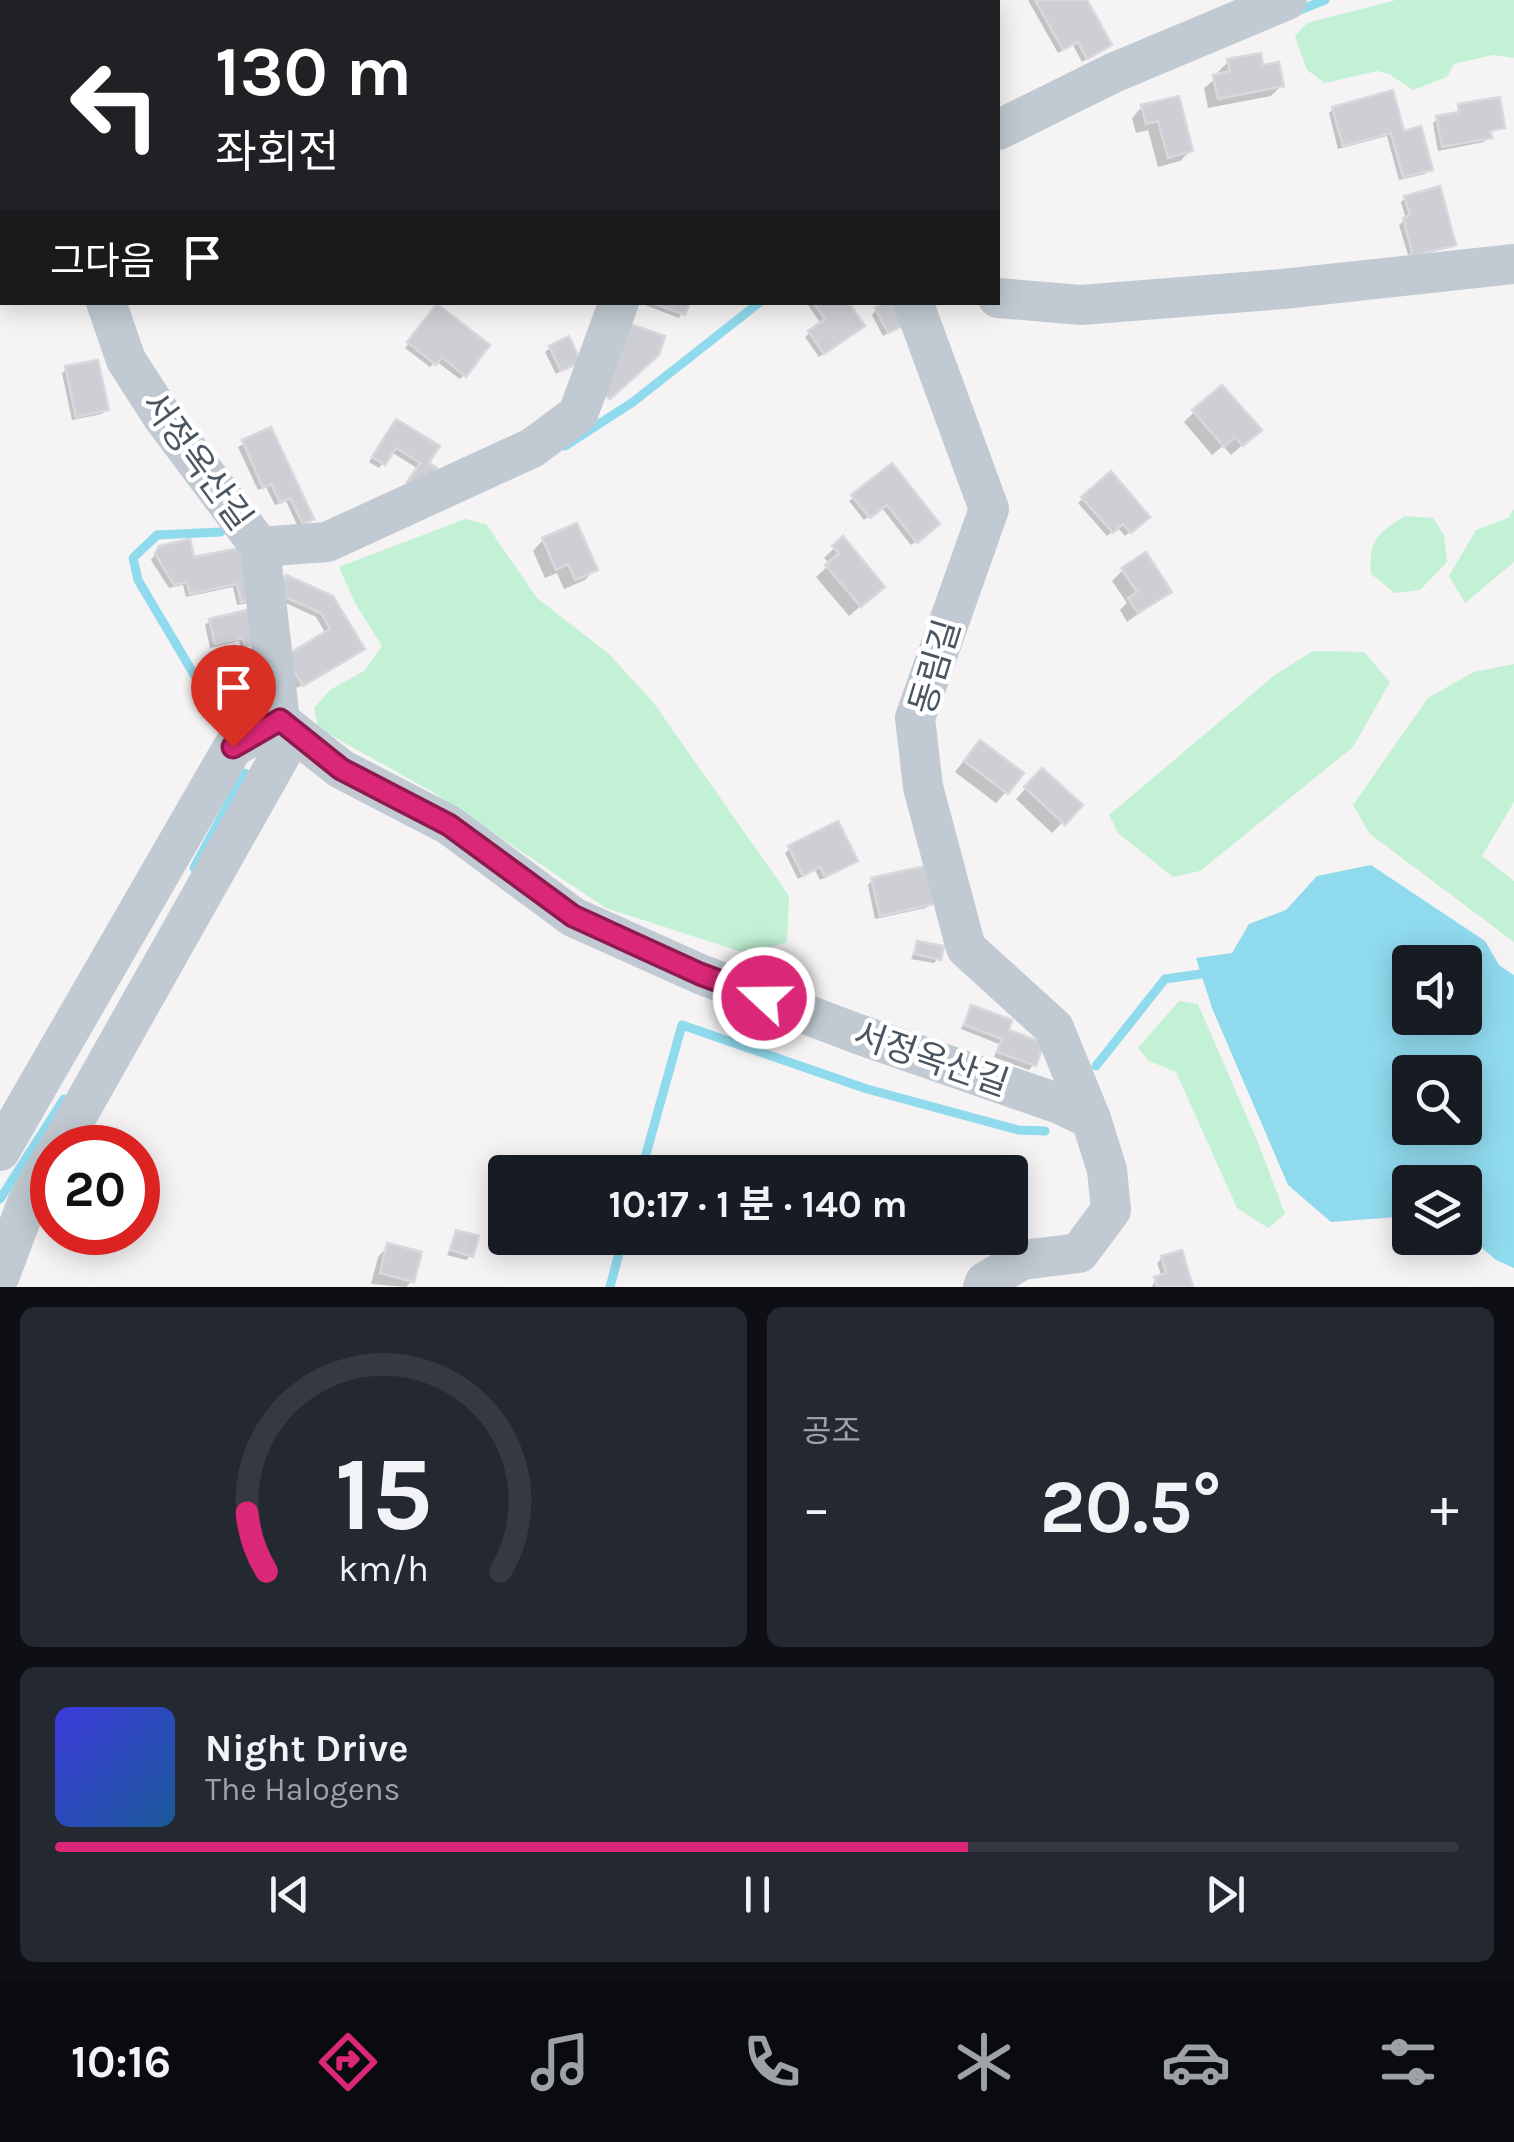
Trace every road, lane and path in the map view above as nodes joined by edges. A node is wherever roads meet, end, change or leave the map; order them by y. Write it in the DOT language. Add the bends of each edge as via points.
graph roads {
  1 [pos="1287,0"];
  2 [pos="1000,129"];
  3 [pos="1514,264"];
  4 [pos="1000,298"];
  5 [pos="107,305"];
  6 [pos="618,305"];
  7 [pos="914,305"];
  8 [pos="260,548"];
  9 [pos="280,720"];
  10 [pos="1091,1119"];
  11 [pos="72,1125"];
  12 [pos="0,1151"];
  13 [pos="14,1198"];
  14 [pos="8,1275"];
  15 [pos="984,1287"];
  1 -- 2 [label="lane"];
  3 -- 4 [label="lane" via="1081,305"];
  5 -- 8 [label="lane, 서정옥산길" via="126,360"];
  6 -- 8 [label="lane" via="578,414 532,448 327,542"];
  7 -- 10 [label="lane, 동림길" via="990,509 914,718 922,787 966,948 1054,1028"];
  8 -- 9 [label="lane, 서정옥산길"];
  9 -- 10 [label="lane, 서정옥산길" via="341,769 449,825 573,916 700,974"];
  9 -- 11 [label="lane" via="284,749"];
  9 -- 12 [label="lane" via="233,747"];
  10 -- 15 [label="lane" via="1111,1210 1078,1253 1022,1260"];
  13 -- 14 [label="lane"];
}
